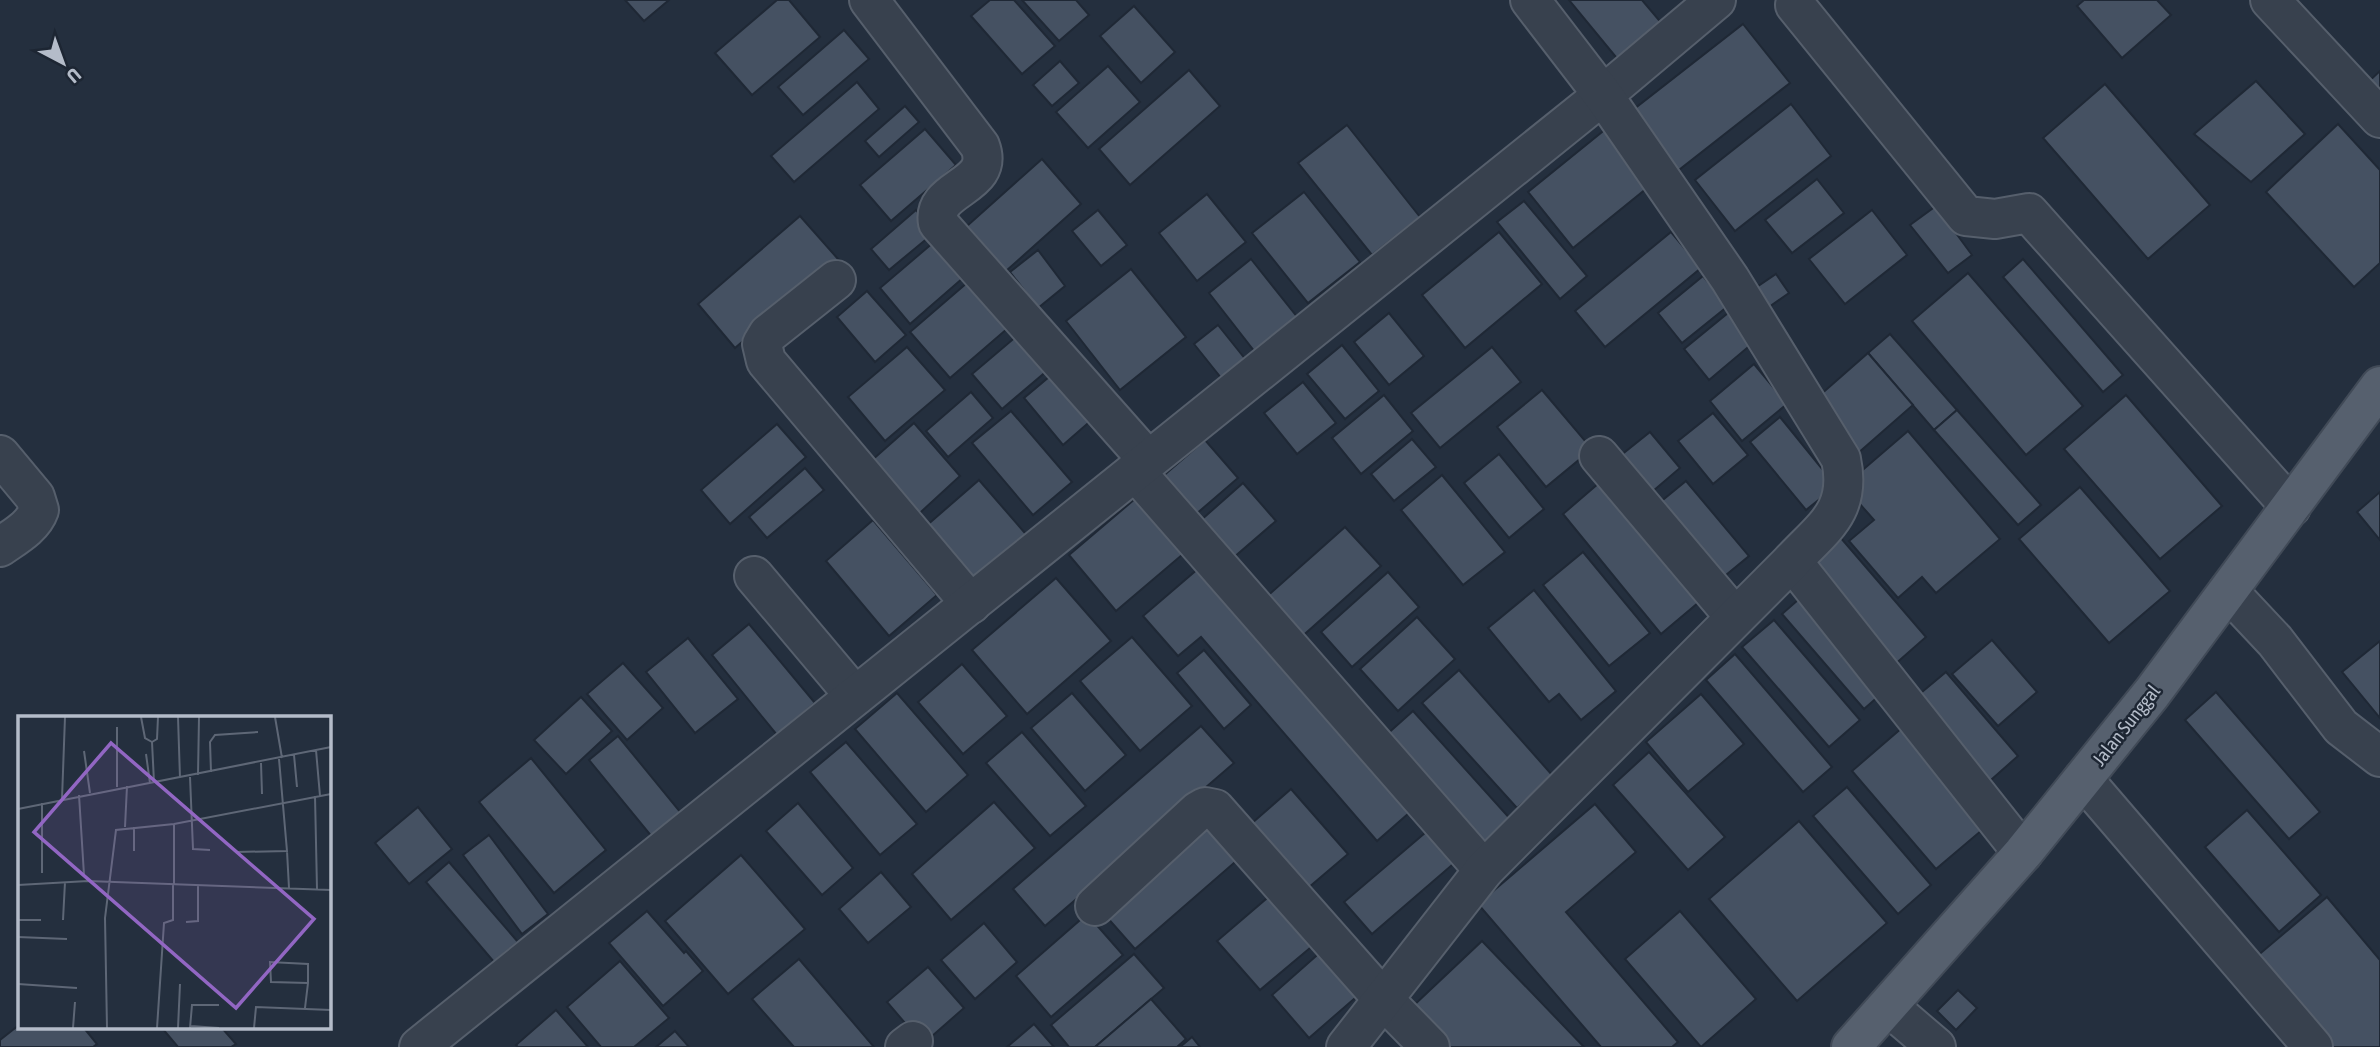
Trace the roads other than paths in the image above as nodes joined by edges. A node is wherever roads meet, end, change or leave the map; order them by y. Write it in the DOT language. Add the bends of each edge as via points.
graph roads {
  1 [pos="869,0"];
  2 [pos="1530,0"];
  3 [pos="1716,0"];
  4 [pos="2270,0"];
  5 [pos="1794,5"];
  6 [pos="1603,95"];
  7 [pos="2380,118"];
  8 [pos="836,280"];
  9 [pos="2380,387"];
  10 [pos="0,455"];
  11 [pos="1599,456"];
  12 [pos="1142,466"];
  13 [pos="2291,507"];
  14 [pos="0,547"];
  15 [pos="1792,562"];
  16 [pos="754,576"];
  17 [pos="2228,591"];
  18 [pos="971,604"];
  19 [pos="1735,617"];
  20 [pos="855,696"];
  21 [pos="2380,757"];
  22 [pos="2083,779"];
  23 [pos="2023,853"];
  24 [pos="1484,870"];
  25 [pos="1095,905"];
  26 [pos="1383,999"];
  27 [pos="1872,1033"];
  28 [pos="419,1047"];
  29 [pos="1346,1047"];
  30 [pos="1430,1047"];
  31 [pos="1936,1047"];
  32 [pos="2313,1047"];
  1 -- 12 [label="street" via="984,155 980,172 939,208 938,223"];
  2 -- 6 [label="street"];
  3 -- 6 [label="street"];
  4 -- 7 [label="street"];
  5 -- 13 [label="street" via="1966,216 1995,219 2028,213"];
  6 -- 12 [label="street"];
  6 -- 15 [label="street" via="1730,279 1841,459 1840,506"];
  8 -- 18 [label="street" via="768,334 762,344 766,361"];
  9 -- 13 [label="main road, Jalan Sunggal"];
  10 -- 14 [label="street" via="35,497 39,510 29,525"];
  11 -- 19 [label="street"];
  12 -- 18 [label="street"];
  12 -- 24 [label="street"];
  13 -- 17 [label="main road, Jalan Sunggal"];
  15 -- 19 [label="street"];
  15 -- 23 [label="street"];
  16 -- 20 [label="street"];
  17 -- 21 [label="street" via="2275,641 2341,727"];
  17 -- 22 [label="main road, Jalan Sunggal"];
  18 -- 20 [label="street"];
  19 -- 24 [label="street"];
  20 -- 28 [label="street"];
  22 -- 23 [label="main road, Jalan Sunggal"];
  22 -- 32 [label="street"];
  23 -- 27 [label="main road, Jalan Sunggal"];
  24 -- 26 [label="street"];
  25 -- 26 [label="street" via="1198,811 1215,808"];
  26 -- 29 [label="street"];
  26 -- 30 [label="street"];
  27 -- 31 [label="street"];
}
